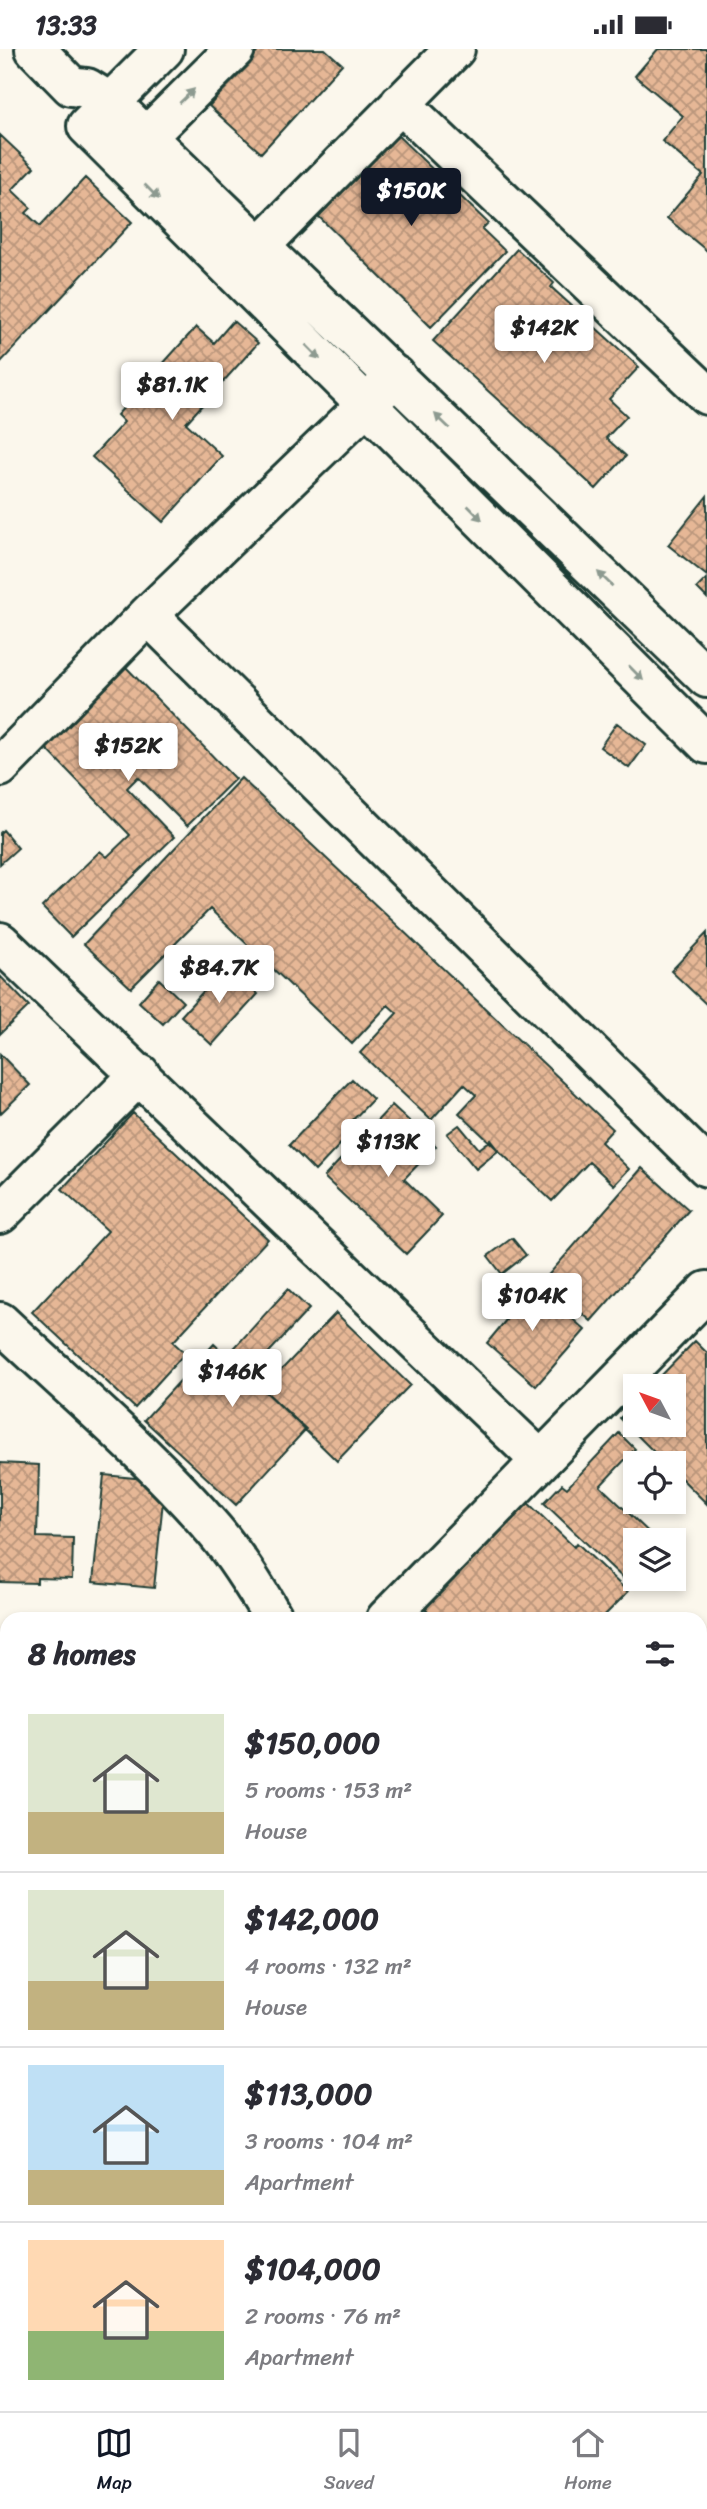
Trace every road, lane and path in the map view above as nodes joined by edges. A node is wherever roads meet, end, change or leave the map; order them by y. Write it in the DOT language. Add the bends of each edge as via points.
graph roads {
  1 [pos="35,49"];
  2 [pos="164,49"];
  3 [pos="235,49"];
  4 [pos="455,49"];
  5 [pos="400,103"];
  6 [pos="99,115"];
  7 [pos="134,149"];
  8 [pos="260,246"];
  9 [pos="396,376"];
  10 [pos="705,389"];
  11 [pos="366,405"];
  12 [pos="148,615"];
  13 [pos="707,678"];
  14 [pos="707,744"];
  15 [pos="0,767"];
  16 [pos="0,942"];
  17 [pos="140,1074"];
  18 [pos="707,1167"];
  19 [pos="0,1214"];
  20 [pos="707,1291"];
  21 [pos="0,1322"];
  22 [pos="540,1460"];
  23 [pos="270,1612"];
  24 [pos="393,1612"];
  1 -- 6 [label="street" via="71,86 74,103"];
  2 -- 6 [label="street"];
  7 -- 3 [label="street, one-way"];
  4 -- 5 [label="street"];
  5 -- 8 [label="street"];
  5 -- 10 [label="street"];
  6 -- 7 [label="street"];
  7 -- 8 [label="street"];
  7 -- 11 [label="street, one-way"];
  8 -- 9 [label="street"];
  9 -- 11 [label="street"];
  13 -- 9 [label="street, one-way"];
  11 -- 12 [label="street"];
  11 -- 14 [label="street, one-way"];
  12 -- 15 [label="street"];
  12 -- 18 [label="street"];
  16 -- 17 [label="street"];
  17 -- 19 [label="street"];
  17 -- 22 [label="street"];
  20 -- 22 [label="street"];
  21 -- 23 [label="street" via="182,1495 216,1532"];
  22 -- 24 [label="street"];
}
